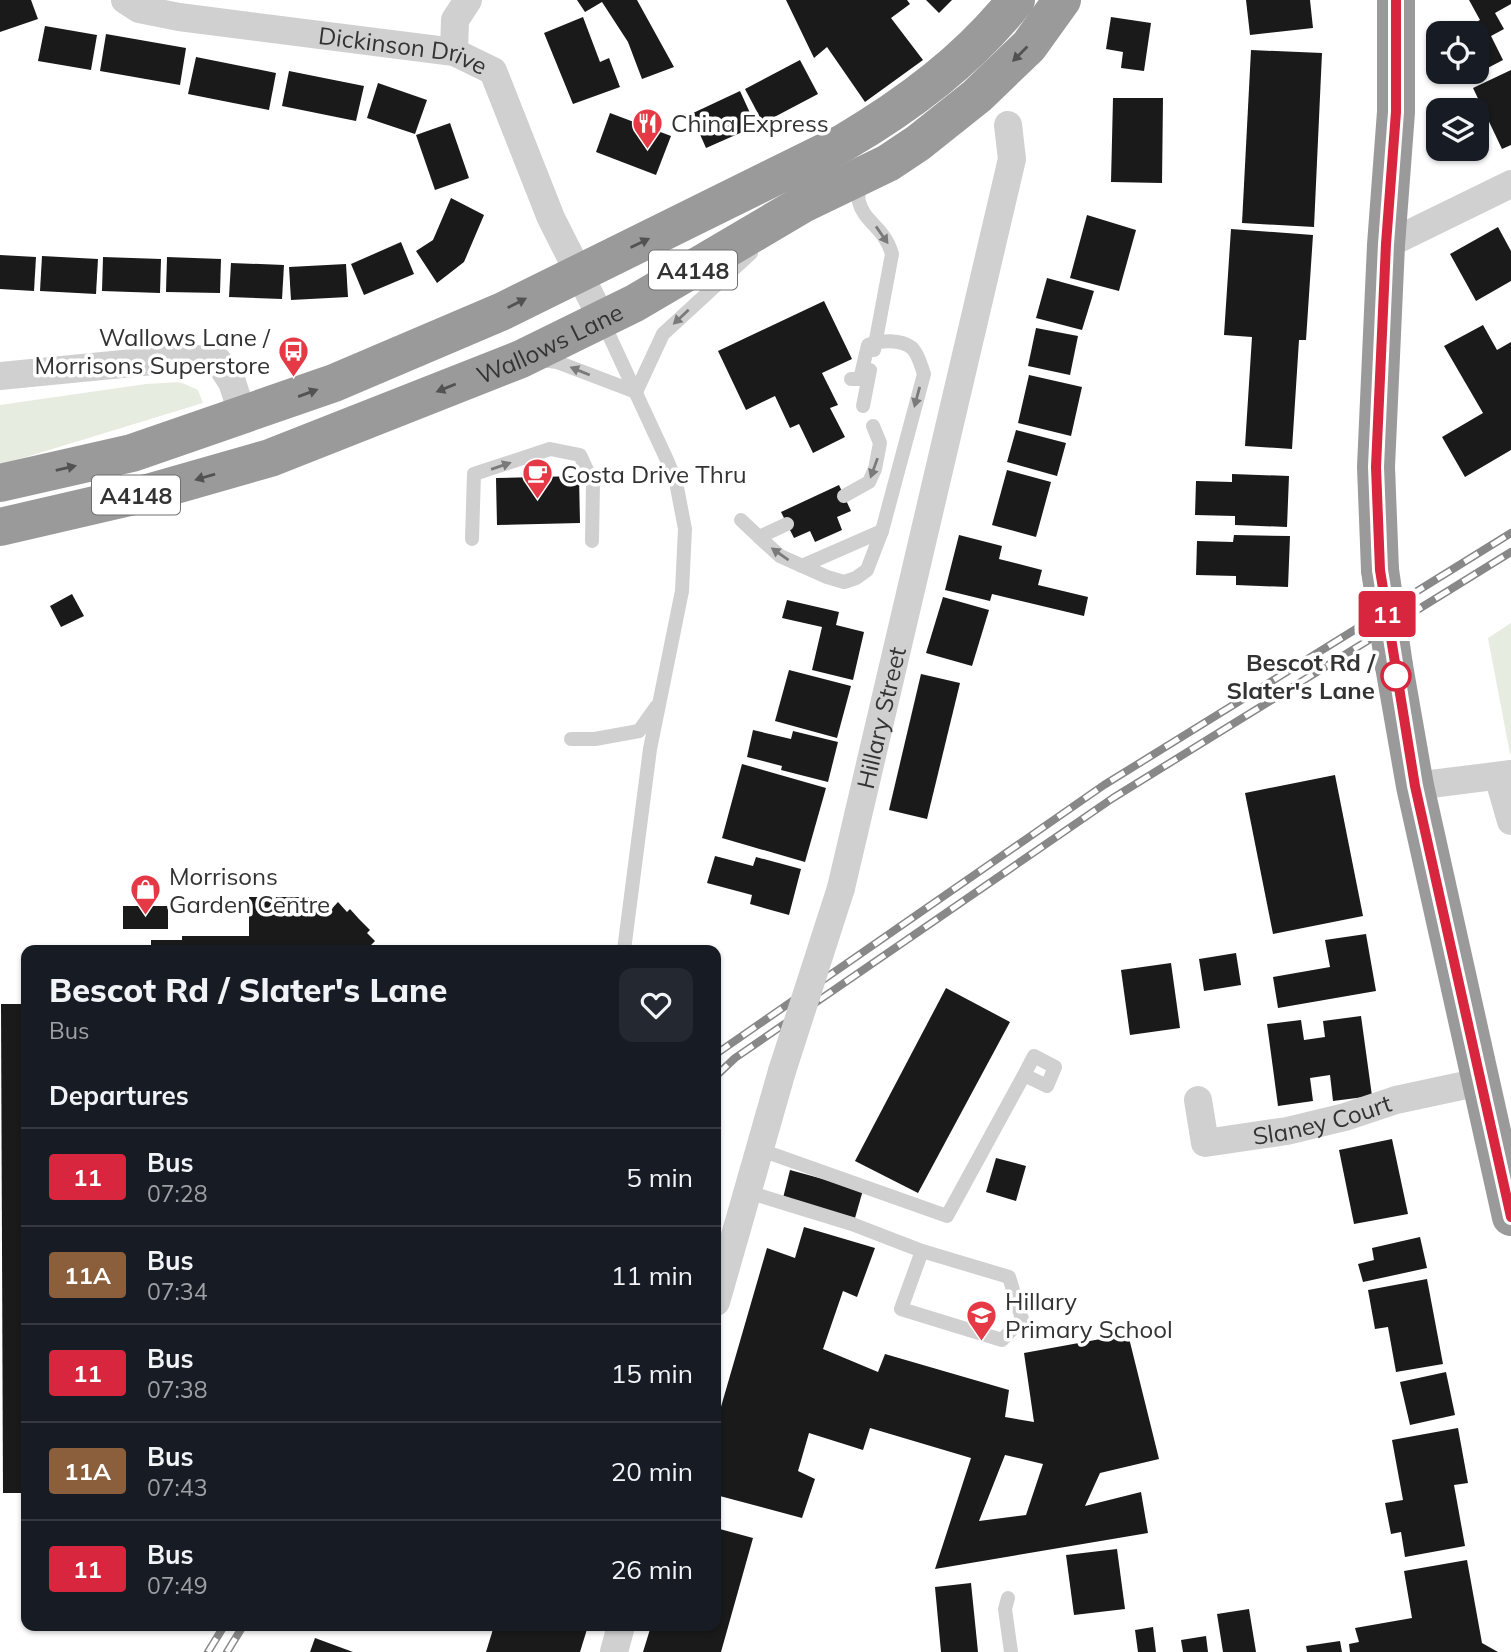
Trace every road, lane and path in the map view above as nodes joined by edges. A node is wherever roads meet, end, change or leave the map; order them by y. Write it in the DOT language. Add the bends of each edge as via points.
graph roads {
  1 [pos="125,0"];
  2 [pos="468,0"];
  3 [pos="1016,0"];
  4 [pos="1062,0"];
  5 [pos="1396,0"];
  6 [pos="969,49"];
  7 [pos="454,52"];
  8 [pos="993,81"];
  9 [pos="1008,125"];
  10 [pos="865,130"];
  11 [pos="875,169"];
  12 [pos="1511,184"];
  13 [pos="803,204"];
  14 [pos="1386,244"];
  15 [pos="579,273"];
  16 [pos="602,319"];
  17 [pos="876,341"];
  18 [pos="521,359"];
  19 [pos="0,376"];
  20 [pos="851,379"];
  21 [pos="636,393"];
  22 [pos="863,406"];
  23 [pos="243,416"];
  24 [pos="873,426"];
  25 [pos="0,483"];
  26 [pos="844,496"];
  27 [pos="741,520"];
  28 [pos="787,524"];
  29 [pos="0,527"];
  30 [pos="882,531"];
  31 [pos="759,537"];
  32 [pos="472,539"];
  33 [pos="592,541"];
  34 [pos="802,566"];
  35 [pos="659,703"];
  36 [pos="571,739"];
  37 [pos="1504,775"];
  38 [pos="1415,786"];
  39 [pos="1511,821"];
  40 [pos="625,945"];
  41 [pos="1024,1075"];
  42 [pos="1480,1082"];
  43 [pos="1198,1100"];
  44 [pos="761,1150"];
  45 [pos="748,1192"];
  46 [pos="1511,1217"];
  47 [pos="922,1251"];
  48 [pos="721,1285"];
  49 [pos="1009,1598"];
  50 [pos="620,1631"];
  51 [pos="614,1652"];
  52 [pos="1011,1652"];
  1 -- 7 [label="street, Dickinson Drive" via="138,9 179,17"];
  2 -- 7 [label="street" via="455,20"];
  3 -- 6 [label="highway, Wallows Lane / A4148"];
  4 -- 8 [label="highway, Wallows Lane / A4148, one-way" via="1029,46"];
  5 -- 14 [label="highway" via="1396,112"];
  6 -- 8 [label="highway"];
  6 -- 10 [label="highway, Wallows Lane / A4148" via="924,91"];
  7 -- 15 [label="street, Dickinson Drive" via="493,71 551,218"];
  8 -- 11 [label="highway, Wallows Lane / A4148" via="918,143"];
  9 -- 44 [label="street, Hillary Street, bridge" via="1012,159 841,888"];
  10 -- 11 [label="highway"];
  15 -- 10 [label="highway, Wallows Lane / A4148, one-way"];
  11 -- 13 [label="highway, Wallows Lane / A4148"];
  11 -- 17 [label="lane, one-way" via="859,204 888,240 892,254"];
  12 -- 14 [label="street"];
  13 -- 16 [label="highway, Wallows Lane / A4148" via="652,295"];
  13 -- 21 [label="lane, one-way" via="663,334"];
  14 -- 38 [label="highway, bridge" via="1376,467 1380,570"];
  15 -- 16 [label="street, Dickinson Drive"];
  23 -- 15 [label="highway, Wallows Lane / A4148, one-way" via="334,383 503,311"];
  16 -- 18 [label="highway, Wallows Lane / A4148"];
  16 -- 21 [label="lane"];
  17 -- 20 [label="lane" via="868,345 860,379"];
  17 -- 22 [label="lane"];
  17 -- 30 [label="lane, one-way" via="911,347 924,374"];
  21 -- 18 [label="lane, one-way" via="557,362"];
  18 -- 29 [label="highway, Wallows Lane / A4148, one-way" via="270,458"];
  19 -- 23 [label="street" via="183,358 218,361 232,382"];
  21 -- 35 [label="lane" via="676,482 685,528 682,591"];
  25 -- 23 [label="highway, Wallows Lane / A4148, one-way" via="132,453"];
  24 -- 26 [label="lane, one-way" via="880,443 869,482"];
  27 -- 31 [label="lane"];
  28 -- 31 [label="lane"];
  30 -- 34 [label="lane"];
  30 -- 34 [label="lane" via="867,570 856,578 844,582"];
  34 -- 31 [label="lane, one-way" via="780,556"];
  32 -- 33 [label="lane, one-way" via="474,474 550,449 580,455 593,484"];
  35 -- 36 [label="lane" via="639,731"];
  35 -- 40 [label="lane"];
  37 -- 38 [label="street"];
  37 -- 39 [label="street"];
  38 -- 42 [label="highway"];
  41 -- 44 [label="lane" via="947,1216"];
  42 -- 43 [label="street, Slaney Court" via="1287,1131 1205,1143"];
  42 -- 46 [label="highway"];
  44 -- 45 [label="street, Hillary Street"];
  45 -- 47 [label="lane"];
  45 -- 48 [label="street, Hillary Street"];
  47 -- 47 [label="lane" via="1009,1278 1023,1319 1002,1340 901,1309"];
  49 -- 52 [label="lane" via="1005,1609"];
  50 -- 51 [label="street"];
}
